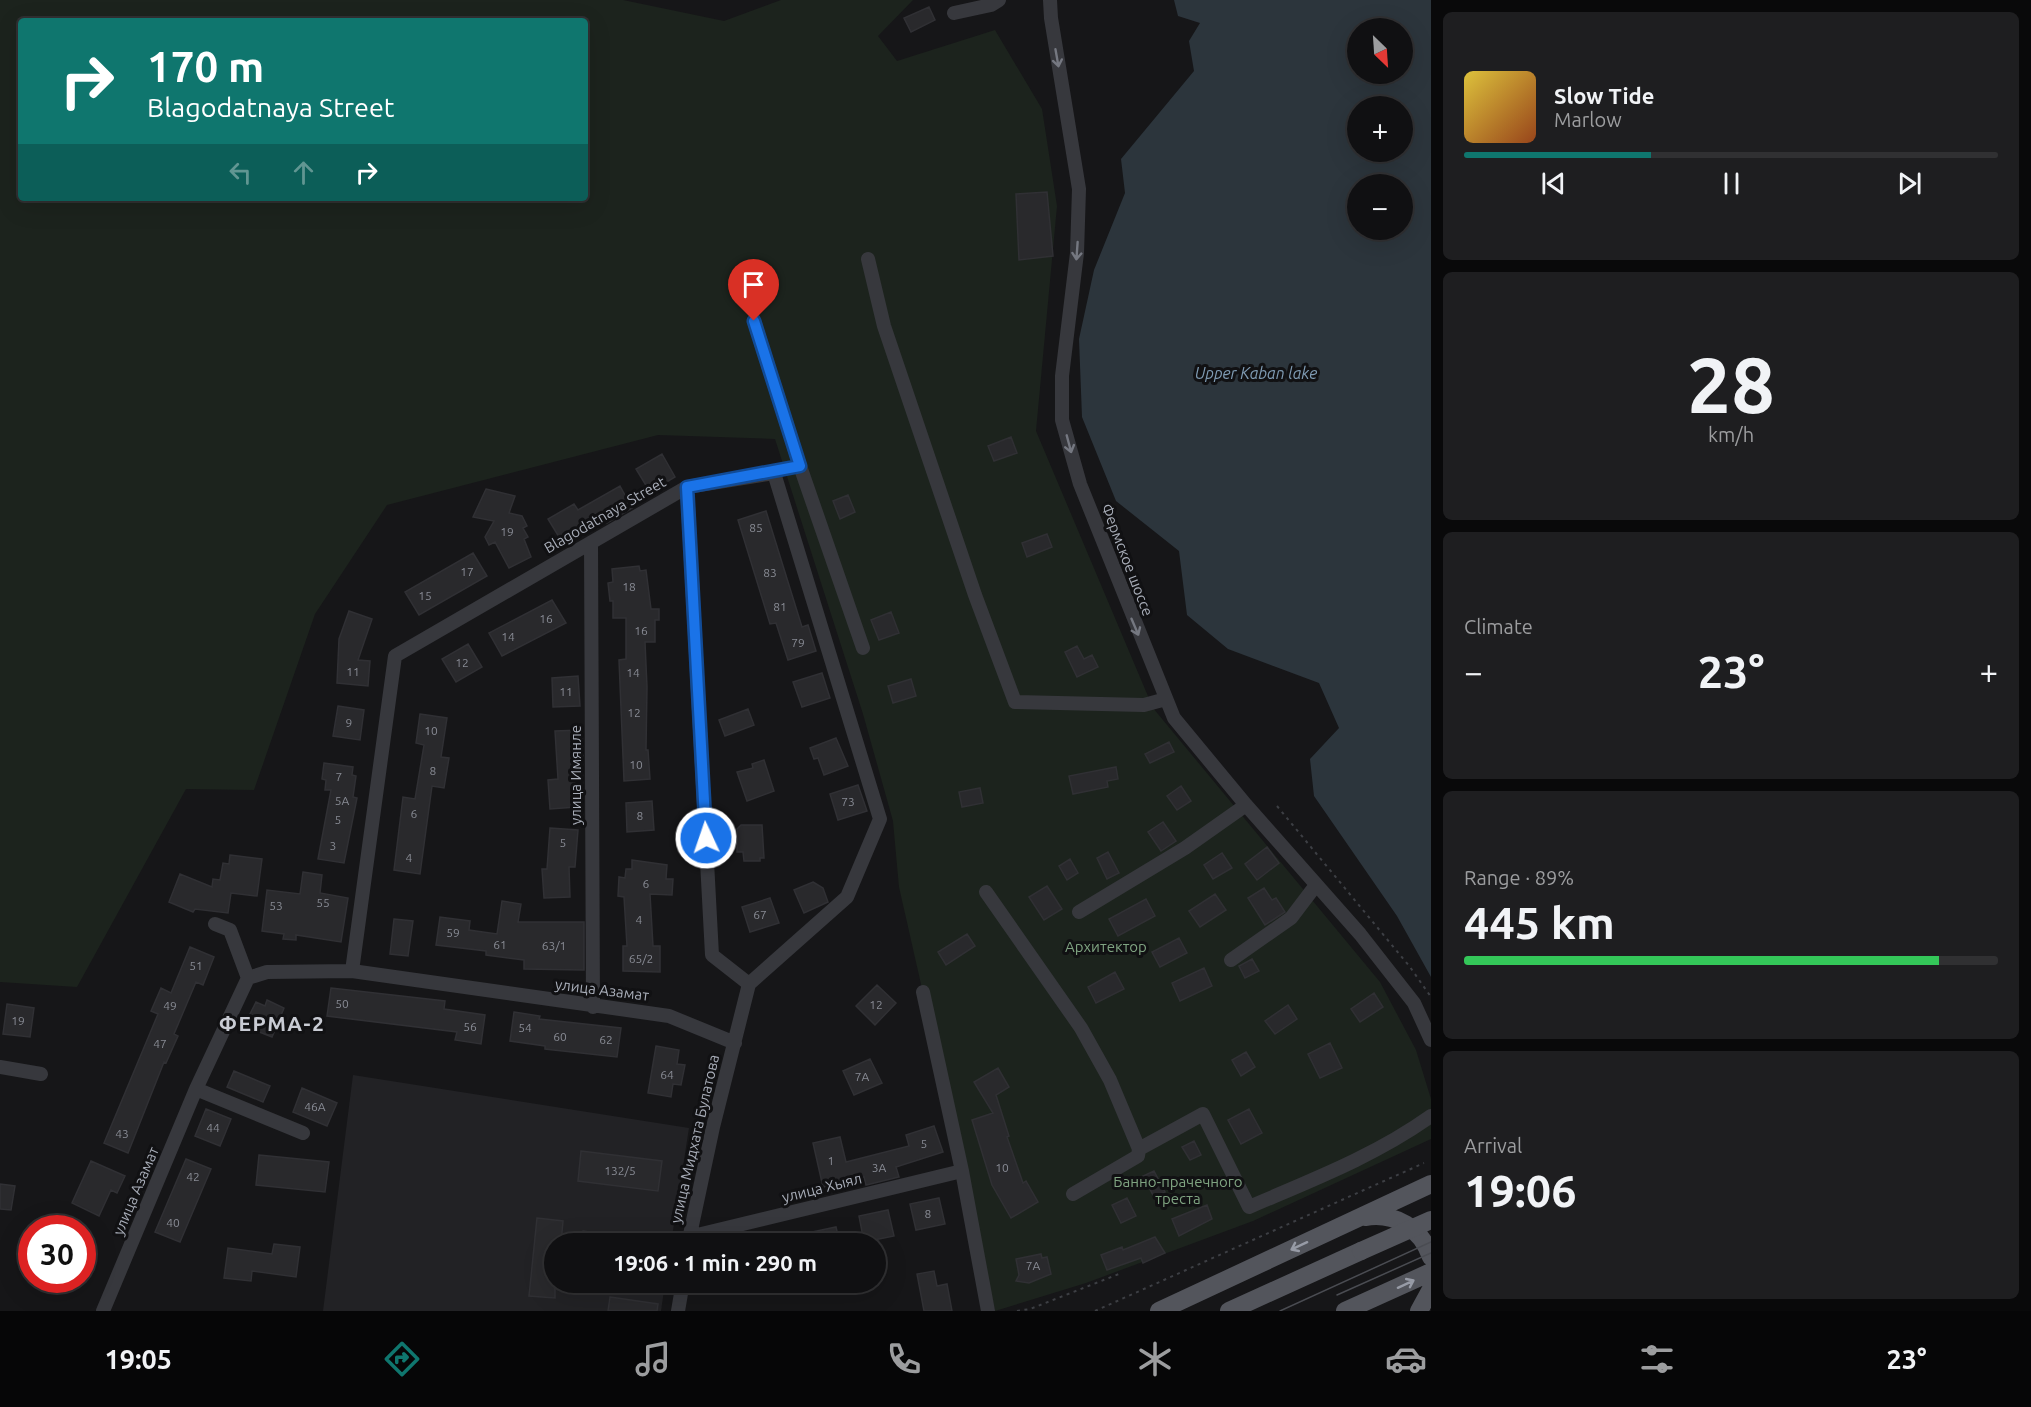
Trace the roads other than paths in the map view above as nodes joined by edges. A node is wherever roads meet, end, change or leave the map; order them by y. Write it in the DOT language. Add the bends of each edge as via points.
graph roads {
  1 [pos="999,0"];
  2 [pos="1050,0"];
  3 [pos="954,13"];
  4 [pos="868,260"];
  5 [pos="754,321"];
  6 [pos="800,466"];
  7 [pos="774,472"];
  8 [pos="687,487"];
  9 [pos="591,543"];
  10 [pos="863,648"];
  11 [pos="1166,699"];
  12 [pos="1246,805"];
  13 [pos="1316,885"];
  14 [pos="986,892"];
  15 [pos="1079,912"];
  16 [pos="215,924"];
  17 [pos="1231,960"];
  18 [pos="352,971"];
  19 [pos="248,978"];
  20 [pos="749,984"];
  21 [pos="923,992"];
  22 [pos="593,1007"];
  23 [pos="1431,1040"];
  24 [pos="735,1043"];
  25 [pos="0,1067"];
  26 [pos="41,1074"];
  27 [pos="196,1089"];
  28 [pos="1431,1116"];
  29 [pos="303,1133"];
  30 [pos="1140,1149"];
  31 [pos="962,1171"];
  32 [pos="1431,1184"];
  33 [pos="1073,1194"];
  34 [pos="1431,1220"];
  35 [pos="1352,1221"];
  36 [pos="690,1233"];
  37 [pos="717,1233"];
  38 [pos="1431,1257"];
  39 [pos="1431,1272"];
  40 [pos="1431,1289"];
  41 [pos="680,1293"];
  42 [pos="107,1311"];
  43 [pos="678,1311"];
  44 [pos="988,1311"];
  45 [pos="1159,1311"];
  46 [pos="1229,1311"];
  47 [pos="1345,1311"];
  48 [pos="1419,1311"];
  1 -- 3 [label="street"];
  2 -- 11 [label="street, Фермское шоссе, one-way" via="1080,189 1077,253 1062,376 1062,420 1080,484"];
  4 -- 11 [label="street" via="884,326 1015,702 1144,705"];
  5 -- 6 [label="street"];
  6 -- 7 [label="street, Blagodatnaya Street"];
  6 -- 10 [label="street"];
  7 -- 8 [label="street, Blagodatnaya Street"];
  7 -- 20 [label="street" via="880,819 847,897"];
  8 -- 9 [label="street, Blagodatnaya Street"];
  8 -- 20 [label="street" via="712,955"];
  9 -- 18 [label="street, Blagodatnaya Street" via="395,656"];
  9 -- 22 [label="street, улица Имянле"];
  11 -- 12 [label="street, Фермское шоссе" via="1174,718"];
  12 -- 13 [label="street, Фермское шоссе"];
  12 -- 15 [label="street" via="1185,848"];
  13 -- 17 [label="street" via="1291,918"];
  13 -- 23 [label="street, Фермское шоссе" via="1414,1003"];
  14 -- 30 [label="street" via="1081,1028 1110,1080"];
  16 -- 19 [label="street" via="230,930"];
  18 -- 19 [label="street, улица Азамат" via="267,972"];
  18 -- 22 [label="street, улица Азамат"];
  19 -- 27 [label="street, улица Азамат"];
  20 -- 24 [label="street"];
  21 -- 31 [label="street"];
  22 -- 24 [label="street, улица Азамат" via="669,1016"];
  24 -- 36 [label="street, улица Мидхата Булатова" via="712,1127"];
  25 -- 26 [label="street"];
  27 -- 29 [label="street"];
  27 -- 42 [label="street, улица Азамат"];
  28 -- 30 [label="street" via="1396,1141 1354,1163 1249,1207 1203,1114"];
  30 -- 33 [label="street" via="1138,1156"];
  31 -- 37 [label="street, улица Хыял"];
  31 -- 44 [label="street"];
  32 -- 35 [label="main road"];
  34 -- 46 [label="main road, bridge"];
  35 -- 38 [label="main road" via="1374,1215 1396,1219 1415,1231"];
  35 -- 45 [label="main road, one-way"];
  47 -- 39 [label="main road, one-way"];
  40 -- 48 [label="main road"];
  41 -- 43 [label="street"];
}
